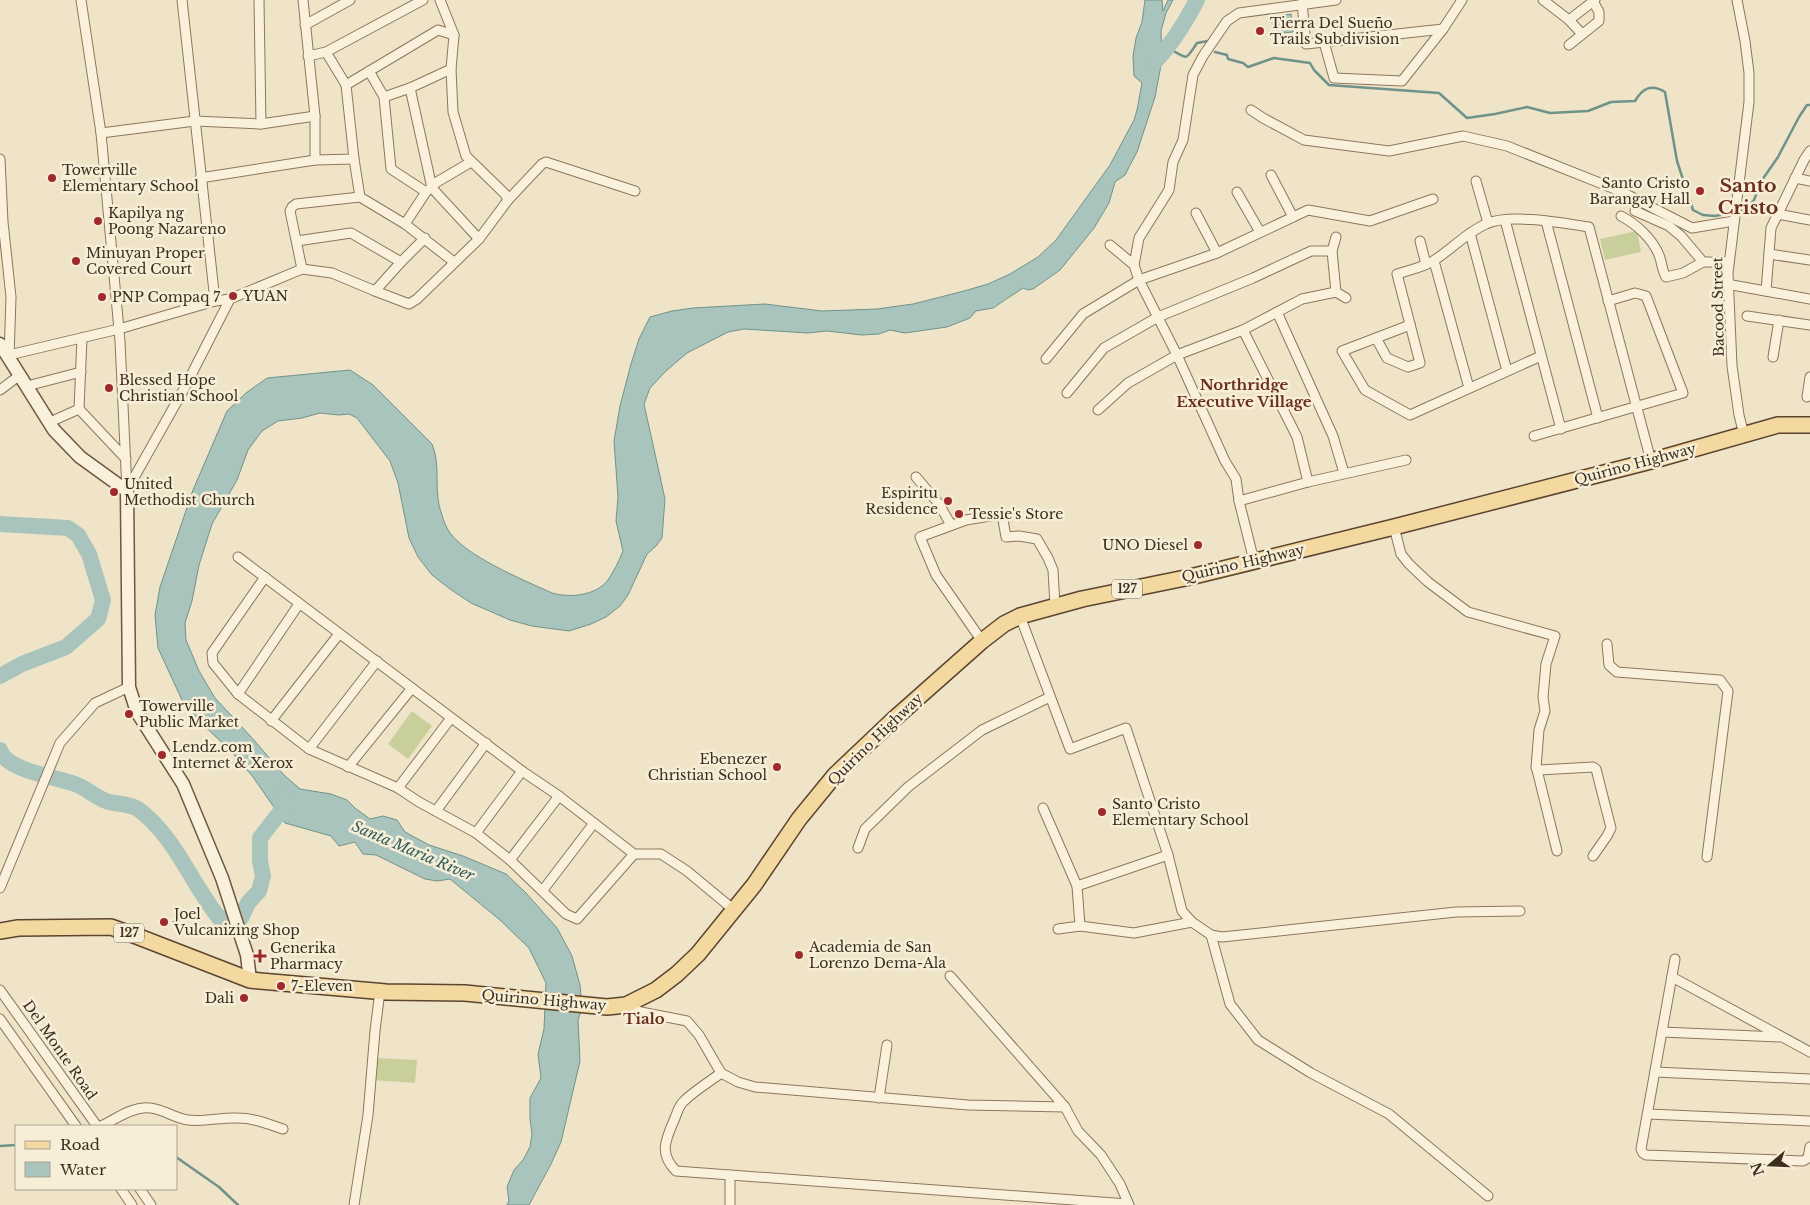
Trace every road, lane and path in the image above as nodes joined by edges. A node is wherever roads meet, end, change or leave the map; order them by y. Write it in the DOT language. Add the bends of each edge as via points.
graph roads {
  1 [pos="81,0"];
  2 [pos="183,0"];
  3 [pos="259,0"];
  4 [pos="303,0"];
  5 [pos="350,0"];
  6 [pos="423,0"];
  7 [pos="440,0"];
  8 [pos="1336,0"];
  9 [pos="1462,0"];
  10 [pos="1543,0"];
  11 [pos="1737,0"];
  12 [pos="1594,1"];
  13 [pos="1302,3"];
  14 [pos="1569,20"];
  15 [pos="305,25"];
  16 [pos="1443,29"];
  17 [pos="1582,34"];
  18 [pos="454,35"];
  19 [pos="1324,42"];
  20 [pos="1568,45"];
  21 [pos="326,52"];
  22 [pos="308,56"];
  23 [pos="452,69"];
  24 [pos="369,71"];
  25 [pos="346,85"];
  26 [pos="410,88"];
  27 [pos="384,97"];
  28 [pos="1251,110"];
  29 [pos="315,116"];
  30 [pos="195,121"];
  31 [pos="261,124"];
  32 [pos="101,133"];
  33 [pos="1810,151"];
  34 [pos="0,159"];
  35 [pos="354,159"];
  36 [pos="315,160"];
  37 [pos="471,162"];
  38 [pos="1271,175"];
  39 [pos="200,178"];
  40 [pos="1795,178"];
  41 [pos="1476,181"];
  42 [pos="1810,181"];
  43 [pos="429,190"];
  44 [pos="635,191"];
  45 [pos="1237,192"];
  46 [pos="360,197"];
  47 [pos="1433,199"];
  48 [pos="508,200"];
  49 [pos="1635,211"];
  50 [pos="1196,212"];
  51 [pos="1777,214"];
  52 [pos="1621,216"];
  53 [pos="1293,217"];
  54 [pos="2,219"];
  55 [pos="1505,220"];
  56 [pos="1734,220"];
  57 [pos="1810,220"];
  58 [pos="1546,221"];
  59 [pos="1488,223"];
  60 [pos="406,224"];
  61 [pos="1260,232"];
  62 [pos="1470,233"];
  63 [pos="1336,236"];
  64 [pos="425,238"];
  65 [pos="479,239"];
  66 [pos="297,241"];
  67 [pos="1420,241"];
  68 [pos="1110,245"];
  69 [pos="1332,251"];
  70 [pos="1217,253"];
  71 [pos="1769,254"];
  72 [pos="1810,260"];
  73 [pos="401,262"];
  74 [pos="454,262"];
  75 [pos="1430,262"];
  76 [pos="1703,262"];
  77 [pos="1729,262"];
  78 [pos="1134,266"];
  79 [pos="302,269"];
  80 [pos="1139,280"];
  81 [pos="1732,285"];
  82 [pos="375,291"];
  83 [pos="1766,291"];
  84 [pos="1336,292"];
  85 [pos="1346,298"];
  86 [pos="230,299"];
  87 [pos="1810,299"];
  88 [pos="215,301"];
  89 [pos="1608,301"];
  90 [pos="1277,312"];
  91 [pos="1747,316"];
  92 [pos="1158,318"];
  93 [pos="1779,320"];
  94 [pos="1810,325"];
  95 [pos="1410,326"];
  96 [pos="118,329"];
  97 [pos="1243,330"];
  98 [pos="82,338"];
  99 [pos="1376,338"];
  100 [pos="0,344"];
  101 [pos="1177,355"];
  102 [pos="1541,356"];
  103 [pos="9,357"];
  104 [pos="1773,357"];
  105 [pos="1046,359"];
  106 [pos="1506,371"];
  107 [pos="81,372"];
  108 [pos="1810,377"];
  109 [pos="23,380"];
  110 [pos="1469,388"];
  111 [pos="0,390"];
  112 [pos="1067,393"];
  113 [pos="1807,397"];
  114 [pos="1637,407"];
  115 [pos="80,409"];
  116 [pos="1098,410"];
  117 [pos="1598,418"];
  118 [pos="50,422"];
  119 [pos="1810,425"];
  120 [pos="1561,428"];
  121 [pos="1744,435"];
  122 [pos="1534,436"];
  123 [pos="126,459"];
  124 [pos="1406,460"];
  125 [pos="1651,461"];
  126 [pos="1344,473"];
  127 [pos="916,477"];
  128 [pos="1308,482"];
  129 [pos="127,491"];
  130 [pos="1239,501"];
  131 [pos="951,525"];
  132 [pos="1394,527"];
  133 [pos="238,557"];
  134 [pos="1254,561"];
  135 [pos="265,578"];
  136 [pos="299,604"];
  137 [pos="1055,606"];
  138 [pos="1020,616"];
  139 [pos="339,634"];
  140 [pos="982,642"];
  141 [pos="1607,644"];
  142 [pos="377,660"];
  143 [pos="129,687"];
  144 [pos="412,688"];
  145 [pos="238,694"];
  146 [pos="1050,696"];
  147 [pos="452,718"];
  148 [pos="271,721"];
  149 [pos="486,743"];
  150 [pos="309,749"];
  151 [pos="348,767"];
  152 [pos="1537,770"];
  153 [pos="522,771"];
  154 [pos="398,788"];
  155 [pos="559,796"];
  156 [pos="1043,808"];
  157 [pos="436,810"];
  158 [pos="594,823"];
  159 [pos="476,833"];
  160 [pos="858,848"];
  161 [pos="1557,851"];
  162 [pos="634,854"];
  163 [pos="1168,855"];
  164 [pos="1593,856"];
  165 [pos="1707,857"];
  166 [pos="510,860"];
  167 [pos="1077,886"];
  168 [pos="0,888"];
  169 [pos="542,890"];
  170 [pos="734,910"];
  171 [pos="1520,911"];
  172 [pos="1192,922"];
  173 [pos="1080,926"];
  174 [pos="1058,929"];
  175 [pos="0,931"];
  176 [pos="1211,935"];
  177 [pos="1675,959"];
  178 [pos="950,976"];
  179 [pos="1672,977"];
  180 [pos="250,980"];
  181 [pos="0,990"];
  182 [pos="380,991"];
  183 [pos="626,1004"];
  184 [pos="0,1019"];
  185 [pos="1662,1032"];
  186 [pos="1783,1038"];
  187 [pos="888,1045"];
  188 [pos="1810,1052"];
  189 [pos="1655,1072"];
  190 [pos="721,1073"];
  191 [pos="1810,1079"];
  192 [pos="64,1080"];
  193 [pos="51,1090"];
  194 [pos="879,1098"];
  195 [pos="1065,1107"];
  196 [pos="1648,1114"];
  197 [pos="1810,1120"];
  198 [pos="75,1125"];
  199 [pos="96,1125"];
  200 [pos="103,1125"];
  201 [pos="283,1129"];
  202 [pos="1810,1151"];
  203 [pos="730,1175"];
  204 [pos="122,1190"];
  205 [pos="141,1190"];
  206 [pos="1488,1196"];
  207 [pos="132,1205"];
  208 [pos="151,1205"];
  209 [pos="354,1205"];
  210 [pos="730,1205"];
  211 [pos="1129,1205"];
  1 -- 32 [label="street"];
  2 -- 30 [label="street"];
  3 -- 31 [label="street"];
  4 -- 15 [label="street"];
  5 -- 15 [label="street"];
  6 -- 21 [label="street"];
  7 -- 18 [label="street"];
  8 -- 13 [label="street"];
  9 -- 16 [label="street"];
  10 -- 14 [label="street"];
  11 -- 56 [label="street, Bacood Street" via="1745,41 1749,92"];
  12 -- 14 [label="street"];
  12 -- 17 [label="street" via="1599,21"];
  13 -- 19 [label="street" via="1306,44"];
  13 -- 78 [label="street" via="1239,12 1227,21 1203,56 1193,75 1183,140 1173,162 1169,190 1139,238"];
  14 -- 17 [label="street"];
  15 -- 22 [label="street"];
  16 -- 19 [label="street"];
  16 -- 19 [label="street" via="1402,81 1334,78"];
  17 -- 20 [label="street"];
  18 -- 23 [label="street"];
  18 -- 24 [label="street" via="438,30"];
  21 -- 22 [label="street"];
  21 -- 25 [label="street"];
  22 -- 29 [label="street"];
  23 -- 26 [label="street"];
  23 -- 37 [label="street" via="453,112 466,156"];
  24 -- 25 [label="street"];
  24 -- 27 [label="street"];
  25 -- 35 [label="street"];
  26 -- 27 [label="street"];
  26 -- 43 [label="street"];
  27 -- 43 [label="street" via="391,169"];
  28 -- 56 [label="street" via="1304,140 1389,151 1463,136 1507,146 1620,191 1692,228"];
  29 -- 31 [label="street"];
  29 -- 36 [label="street"];
  30 -- 31 [label="street"];
  30 -- 32 [label="street"];
  30 -- 39 [label="street"];
  32 -- 96 [label="street"];
  33 -- 40 [label="street"];
  34 -- 54 [label="street"];
  35 -- 36 [label="street"];
  35 -- 46 [label="street"];
  36 -- 39 [label="street"];
  37 -- 43 [label="street"];
  37 -- 48 [label="street"];
  38 -- 53 [label="street"];
  39 -- 88 [label="street"];
  40 -- 42 [label="street"];
  40 -- 51 [label="street"];
  41 -- 59 [label="street"];
  43 -- 60 [label="street"];
  43 -- 65 [label="street"];
  44 -- 48 [label="street" via="546,162"];
  45 -- 61 [label="street"];
  46 -- 60 [label="street"];
  46 -- 66 [label="street" via="296,204 290,211"];
  47 -- 53 [label="street" via="1370,221 1308,210"];
  48 -- 65 [label="street"];
  49 -- 76 [label="street" via="1669,226"];
  50 -- 70 [label="street"];
  51 -- 57 [label="street"];
  51 -- 71 [label="street" via="1771,228"];
  52 -- 76 [label="street" via="1634,223 1659,254 1665,277 1683,273"];
  53 -- 61 [label="street"];
  54 -- 103 [label="street" via="11,297"];
  55 -- 58 [label="street"];
  55 -- 59 [label="street"];
  55 -- 102 [label="street"];
  56 -- 77 [label="street, Bacood Street"];
  58 -- 89 [label="street" via="1588,227"];
  58 -- 117 [label="street"];
  59 -- 62 [label="street"];
  60 -- 64 [label="street"];
  61 -- 70 [label="street"];
  62 -- 75 [label="street"];
  62 -- 106 [label="street"];
  63 -- 69 [label="street"];
  64 -- 73 [label="street"];
  64 -- 74 [label="street"];
  65 -- 74 [label="street"];
  66 -- 73 [label="street" via="351,233"];
  66 -- 79 [label="street"];
  67 -- 75 [label="street"];
  68 -- 78 [label="street"];
  69 -- 84 [label="street"];
  69 -- 92 [label="street" via="1311,251"];
  70 -- 80 [label="street"];
  71 -- 72 [label="street"];
  71 -- 83 [label="street"];
  73 -- 82 [label="street"];
  74 -- 82 [label="street" via="409,304"];
  75 -- 95 [label="street" via="1397,274"];
  75 -- 110 [label="street"];
  76 -- 77 [label="street"];
  77 -- 121 [label="street, Bacood Street" via="1732,366"];
  78 -- 80 [label="street"];
  79 -- 82 [label="street" via="332,273"];
  79 -- 86 [label="street"];
  80 -- 92 [label="street"];
  80 -- 105 [label="street" via="1083,314"];
  81 -- 83 [label="street"];
  83 -- 87 [label="street"];
  84 -- 85 [label="street"];
  84 -- 90 [label="street" via="1302,299"];
  86 -- 88 [label="street"];
  86 -- 129 [label="street"];
  88 -- 96 [label="street"];
  89 -- 114 [label="street"];
  89 -- 114 [label="street" via="1635,293 1646,296 1683,394"];
  90 -- 97 [label="street"];
  90 -- 126 [label="street" via="1333,436"];
  91 -- 93 [label="street"];
  92 -- 101 [label="street"];
  92 -- 112 [label="street" via="1104,348"];
  93 -- 94 [label="street"];
  93 -- 104 [label="street"];
  95 -- 99 [label="street"];
  95 -- 99 [label="street" via="1420,362 1408,367 1386,358"];
  96 -- 98 [label="street"];
  96 -- 123 [label="street"];
  97 -- 101 [label="street"];
  97 -- 128 [label="street" via="1297,437"];
  98 -- 103 [label="street"];
  98 -- 107 [label="street"];
  99 -- 110 [label="street" via="1342,351 1365,390 1410,415"];
  100 -- 103 [label="street"];
  101 -- 116 [label="street" via="1128,383"];
  101 -- 130 [label="street" via="1236,479"];
  102 -- 106 [label="street"];
  102 -- 120 [label="street"];
  103 -- 109 [label="street"];
  106 -- 110 [label="street"];
  107 -- 109 [label="street"];
  107 -- 115 [label="street"];
  108 -- 113 [label="street"];
  109 -- 111 [label="street"];
  109 -- 118 [label="street"];
  114 -- 117 [label="street"];
  114 -- 125 [label="street"];
  115 -- 118 [label="street"];
  115 -- 123 [label="street"];
  117 -- 120 [label="street"];
  118 -- 129 [label="street" via="80,457"];
  119 -- 121 [label="main road, Quirino Highway / 127" via="1778,425"];
  120 -- 122 [label="street"];
  121 -- 125 [label="main road, Quirino Highway / 127"];
  123 -- 129 [label="street"];
  124 -- 126 [label="street"];
  125 -- 132 [label="main road, Quirino Highway / 127"];
  126 -- 128 [label="street"];
  127 -- 131 [label="street" via="939,504"];
  128 -- 130 [label="street"];
  129 -- 143 [label="street"];
  130 -- 134 [label="street"];
  131 -- 137 [label="street" via="1002,514 1006,537 1038,539 1053,570"];
  131 -- 140 [label="street" via="920,537 936,575"];
  132 -- 134 [label="main road, Quirino Highway / 127"];
  132 -- 152 [label="street" via="1401,554 1408,564 1468,612 1555,636 1546,664 1545,711 1539,730"];
  133 -- 135 [label="street"];
  134 -- 137 [label="main road, Quirino Highway / 127"];
  135 -- 136 [label="street"];
  135 -- 145 [label="street" via="212,653 213,663"];
  136 -- 139 [label="street"];
  136 -- 145 [label="street"];
  137 -- 138 [label="main road, Quirino Highway / 127"];
  138 -- 140 [label="main road, Quirino Highway / 127"];
  138 -- 146 [label="street"];
  139 -- 142 [label="street"];
  139 -- 148 [label="street"];
  140 -- 170 [label="main road, Quirino Highway / 127" via="835,775"];
  141 -- 165 [label="street" via="1609,665 1617,672 1720,680 1728,691"];
  142 -- 144 [label="street"];
  142 -- 150 [label="street"];
  143 -- 168 [label="street" via="95,703 60,743"];
  143 -- 180 [label="street" via="137,712 183,784 222,878 247,955"];
  144 -- 147 [label="street"];
  144 -- 151 [label="street"];
  145 -- 148 [label="street"];
  146 -- 160 [label="street" via="982,730 908,787 865,829"];
  146 -- 163 [label="street" via="1070,750 1126,728"];
  147 -- 149 [label="street"];
  147 -- 154 [label="street"];
  148 -- 150 [label="street"];
  149 -- 153 [label="street"];
  149 -- 157 [label="street"];
  150 -- 151 [label="street"];
  151 -- 154 [label="street"];
  152 -- 161 [label="street"];
  152 -- 164 [label="street" via="1596,769 1611,828"];
  153 -- 155 [label="street"];
  153 -- 159 [label="street"];
  154 -- 157 [label="street"];
  155 -- 158 [label="street"];
  155 -- 166 [label="street"];
  156 -- 167 [label="street"];
  157 -- 159 [label="street"];
  158 -- 162 [label="street"];
  158 -- 169 [label="street"];
  159 -- 166 [label="street"];
  162 -- 169 [label="street" via="577,919 566,914"];
  162 -- 170 [label="street" via="661,854"];
  163 -- 167 [label="street"];
  163 -- 172 [label="street" via="1182,911"];
  166 -- 169 [label="street"];
  167 -- 173 [label="street"];
  170 -- 183 [label="main road, Quirino Highway / 127" via="677,974 656,990"];
  171 -- 176 [label="street" via="1456,912 1222,937"];
  172 -- 173 [label="street" via="1134,933"];
  172 -- 176 [label="street"];
  173 -- 174 [label="street"];
  175 -- 180 [label="main road, Quirino Highway / 127" via="110,927"];
  176 -- 206 [label="street" via="1230,1004 1258,1040 1311,1073 1389,1114"];
  177 -- 179 [label="street"];
  178 -- 195 [label="street"];
  179 -- 185 [label="street"];
  179 -- 186 [label="street"];
  180 -- 182 [label="main road, Quirino Highway / 127"];
  181 -- 192 [label="street, Del Monte Road"];
  182 -- 183 [label="main road, Quirino Highway / 127" via="465,994 607,1007"];
  182 -- 209 [label="street" via="368,1115"];
  183 -- 190 [label="street" via="641,1012 687,1021"];
  184 -- 193 [label="street"];
  185 -- 186 [label="street"];
  185 -- 189 [label="street"];
  186 -- 188 [label="street"];
  187 -- 194 [label="street"];
  189 -- 191 [label="street"];
  189 -- 196 [label="street"];
  190 -- 194 [label="street" via="755,1088"];
  190 -- 203 [label="street" via="682,1102 665,1141 665,1153 676,1171"];
  192 -- 193 [label="street"];
  192 -- 199 [label="street, Del Monte Road"];
  193 -- 198 [label="street"];
  194 -- 195 [label="street" via="968,1105"];
  195 -- 211 [label="street" via="1078,1131 1101,1155 1120,1184"];
  196 -- 197 [label="street"];
  196 -- 202 [label="street" via="1641,1150 1646,1155 1803,1161"];
  200 -- 201 [label="street" via="134,1110 151,1108 190,1120 238,1118 258,1120"];
  203 -- 210 [label="street"];
  203 -- 211 [label="street"];
  204 -- 207 [label="street"];
  205 -- 208 [label="street"];
}
